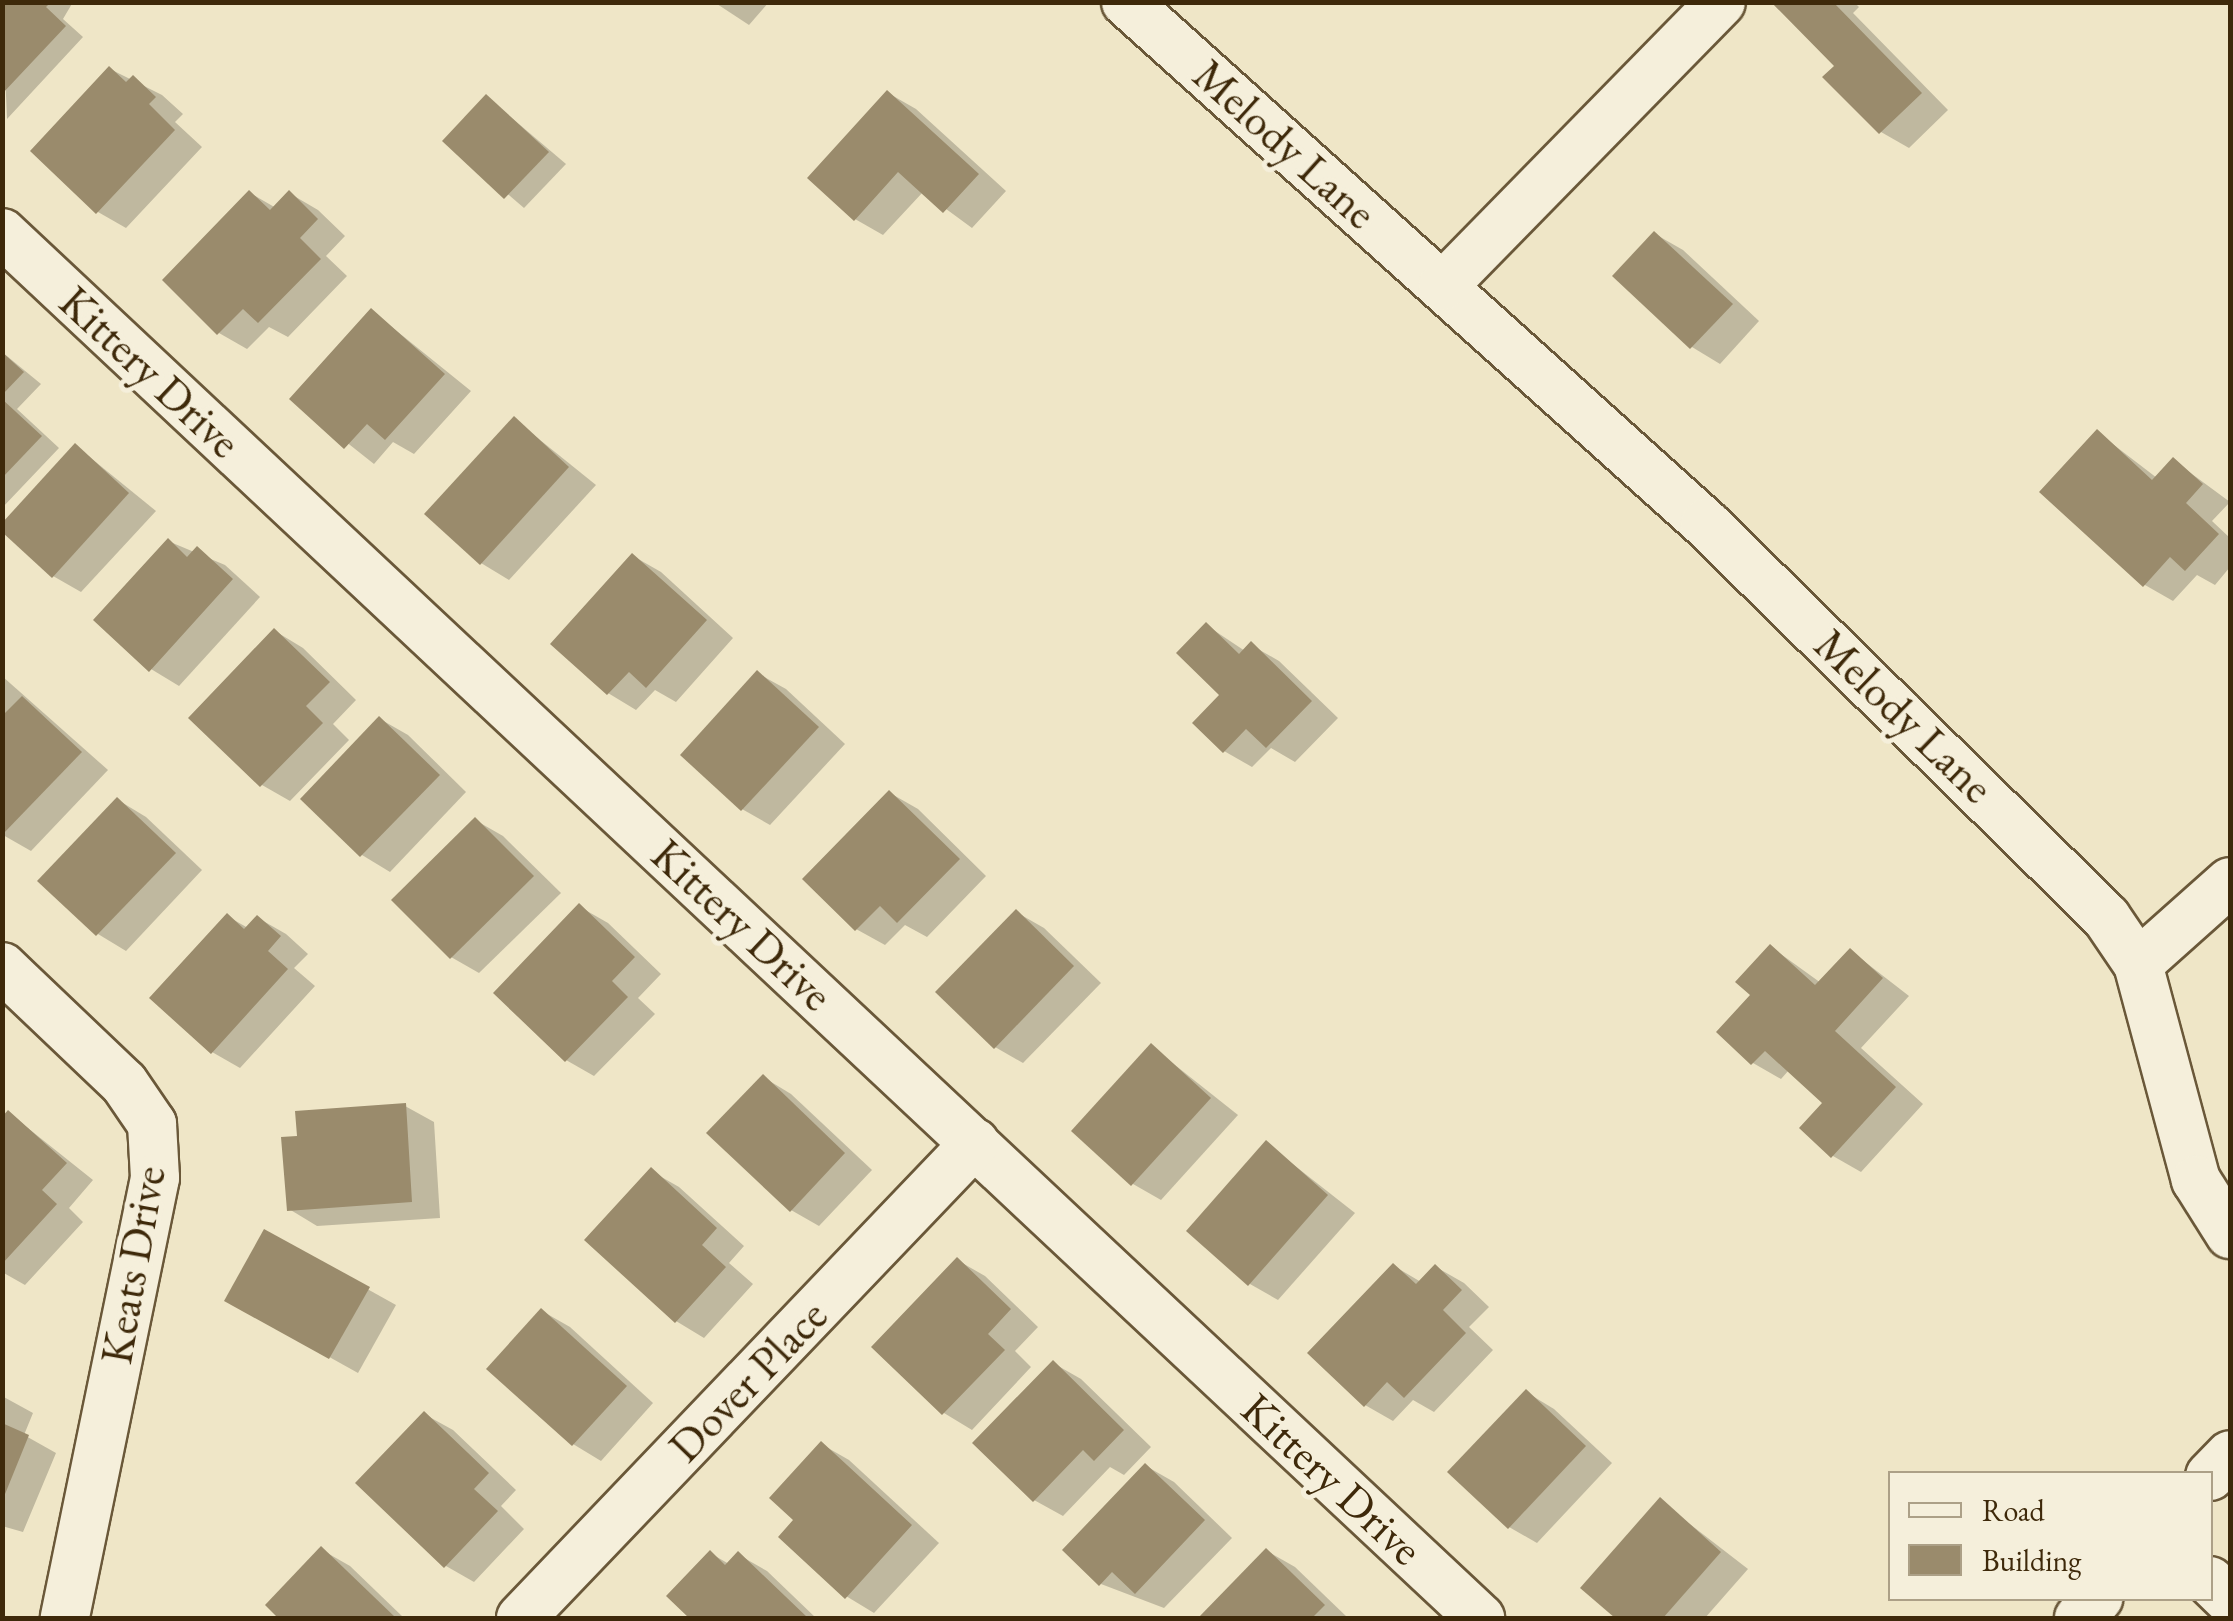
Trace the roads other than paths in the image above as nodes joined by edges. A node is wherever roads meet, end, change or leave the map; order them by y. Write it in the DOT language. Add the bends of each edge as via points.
graph roads {
  1 [pos="1126,2"];
  2 [pos="1720,2"];
  3 [pos="2,233"];
  4 [pos="1444,286"];
  5 [pos="2230,882"];
  6 [pos="2138,964"];
  7 [pos="2,967"];
  8 [pos="976,1142"];
  9 [pos="2230,1234"];
  10 [pos="2230,1454"];
  11 [pos="2213,1473"];
  12 [pos="65,1618"];
  13 [pos="521,1618"];
  14 [pos="1480,1618"];
  1 -- 4 [label="street, Melody Lane"];
  2 -- 4 [label="street"];
  3 -- 8 [label="street, Kittery Drive"];
  4 -- 6 [label="street, Melody Lane" via="1705,523 2058,865"];
  5 -- 6 [label="street"];
  6 -- 9 [label="street, Melody Lane" via="2196,1180"];
  7 -- 12 [label="street, Keats Drive" via="124,1083 152,1124 156,1178"];
  8 -- 13 [label="street, Dover Place"];
  8 -- 14 [label="street, Kittery Drive"];
  10 -- 11 [label="street"];
}
